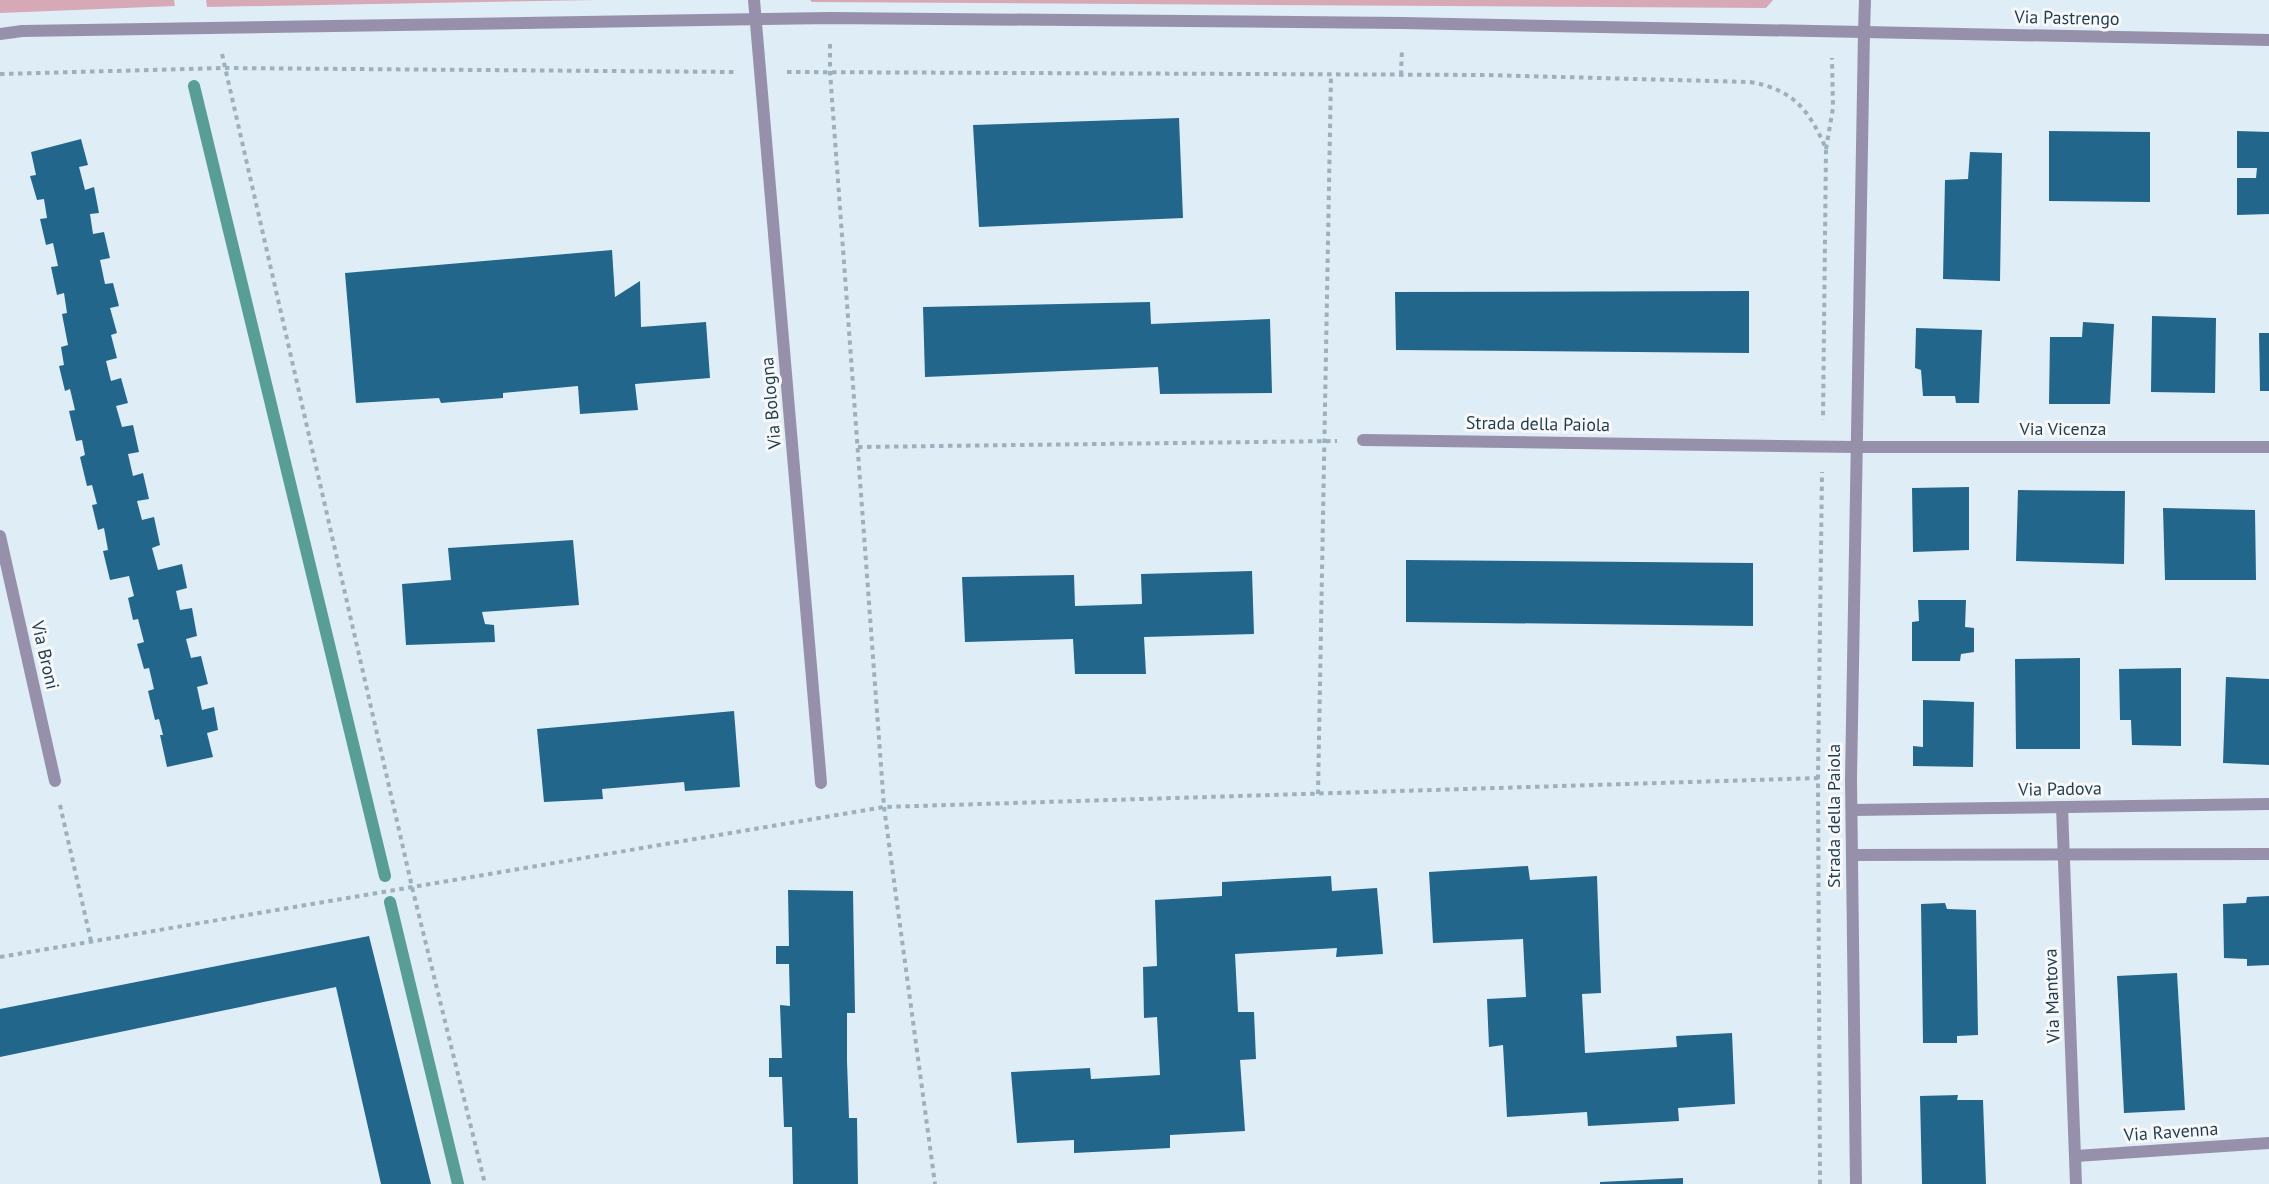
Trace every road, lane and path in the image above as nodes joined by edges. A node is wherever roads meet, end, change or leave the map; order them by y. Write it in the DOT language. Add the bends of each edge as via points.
graph roads {
  1 [pos="754,0"];
  2 [pos="1865,0"];
  3 [pos="831,18"];
  4 [pos="757,19"];
  5 [pos="218,27"];
  6 [pos="1864,32"];
  7 [pos="1831,33"];
  8 [pos="0,34"];
  9 [pos="2269,40"];
  10 [pos="225,68"];
  11 [pos="761,72"];
  12 [pos="830,72"];
  13 [pos="0,74"];
  14 [pos="1331,74"];
  15 [pos="1826,149"];
  16 [pos="1363,440"];
  17 [pos="1324,442"];
  18 [pos="858,447"];
  19 [pos="1823,447"];
  20 [pos="1856,447"];
  21 [pos="2269,447"];
  22 [pos="0,536"];
  23 [pos="1818,778"];
  24 [pos="1851,778"];
  25 [pos="55,781"];
  26 [pos="821,783"];
  27 [pos="1318,794"];
  28 [pos="2269,804"];
  29 [pos="884,807"];
  30 [pos="2062,807"];
  31 [pos="1852,810"];
  32 [pos="2269,854"];
  33 [pos="1852,855"];
  34 [pos="2064,855"];
  35 [pos="412,887"];
  36 [pos="91,942"];
  37 [pos="0,957"];
  38 [pos="2269,1143"];
  39 [pos="2076,1156"];
  40 [pos="485,1184"];
  41 [pos="935,1184"];
  42 [pos="1820,1184"];
  43 [pos="1856,1184"];
  44 [pos="2076,1184"];
  1 -- 4 [label="street, Via Bologna"];
  2 -- 6 [label="street, Strada della Paiola"];
  3 -- 4 [label="street, Via Pastrengo"];
  3 -- 7 [label="street, Via Pastrengo"];
  3 -- 12 [label="path"];
  4 -- 5 [label="street, Via Pastrengo"];
  4 -- 11 [label="street, Via Bologna"];
  5 -- 8 [label="street, Via Pastrengo" via="22,30"];
  5 -- 10 [label="path"];
  6 -- 7 [label="street, Via Pastrengo"];
  6 -- 9 [label="street, Via Pastrengo"];
  6 -- 20 [label="street, Strada della Paiola"];
  7 -- 15 [label="path" via="1833,108"];
  10 -- 11 [label="path"];
  10 -- 13 [label="path"];
  10 -- 35 [label="path"];
  11 -- 12 [label="path"];
  11 -- 26 [label="street, Via Bologna"];
  12 -- 14 [label="path"];
  12 -- 18 [label="path"];
  14 -- 15 [label="path" via="1771,85 1805,109"];
  14 -- 17 [label="path"];
  15 -- 19 [label="path"];
  16 -- 17 [label="path"];
  16 -- 19 [label="street, Strada della Paiola"];
  17 -- 18 [label="path"];
  17 -- 27 [label="path"];
  18 -- 29 [label="path"];
  19 -- 20 [label="street, Strada della Paiola"];
  19 -- 23 [label="path"];
  20 -- 21 [label="street, Via Vicenza"];
  20 -- 24 [label="street, Strada della Paiola"];
  22 -- 25 [label="street, Via Broni"];
  23 -- 24 [label="path"];
  23 -- 27 [label="path"];
  23 -- 42 [label="path"];
  24 -- 31 [label="street, Strada della Paiola"];
  25 -- 36 [label="path"];
  27 -- 29 [label="path"];
  28 -- 30 [label="street, Via Padova"];
  29 -- 35 [label="path"];
  29 -- 41 [label="path"];
  30 -- 31 [label="street, Via Padova"];
  30 -- 34 [label="street, Via Mantova"];
  31 -- 33 [label="street, Strada della Paiola"];
  32 -- 34 [label="street"];
  33 -- 34 [label="street"];
  33 -- 43 [label="street, Strada della Paiola"];
  34 -- 39 [label="street, Via Mantova"];
  35 -- 36 [label="path"];
  35 -- 40 [label="path"];
  36 -- 37 [label="path"];
  38 -- 39 [label="street, Via Ravenna"];
  39 -- 44 [label="street, Via Mantova"];
}
